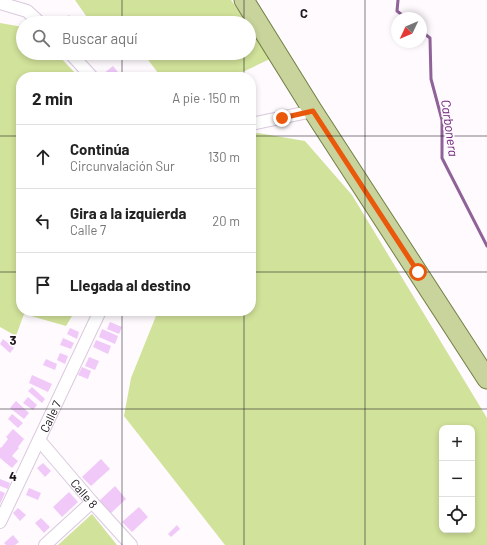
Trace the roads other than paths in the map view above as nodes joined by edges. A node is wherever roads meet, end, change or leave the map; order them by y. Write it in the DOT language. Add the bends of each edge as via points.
graph roads {
  1 [pos="244,0"];
  2 [pos="0,3"];
  3 [pos="32,16"];
  4 [pos="254,16"];
  5 [pos="256,19"];
  6 [pos="76,60"];
  7 [pos="87,72"];
  8 [pos="313,111"];
  9 [pos="256,123"];
  10 [pos="98,316"];
  11 [pos="487,379"];
  12 [pos="39,440"];
  13 [pos="92,502"];
  14 [pos="0,522"];
  15 [pos="45,545"];
  16 [pos="131,545"];
  1 -- 4 [label="main road"];
  2 -- 3 [label="street" via="27,11"];
  5 -- 8 [label="main road"];
  6 -- 7 [label="street"];
  8 -- 9 [label="street"];
  8 -- 11 [label="main road"];
  10 -- 12 [label="street, Calle 7"];
  12 -- 13 [label="street, Calle 8"];
  12 -- 14 [label="street, Calle 7"];
  13 -- 15 [label="street"];
  13 -- 16 [label="street, Calle 8"];
}
